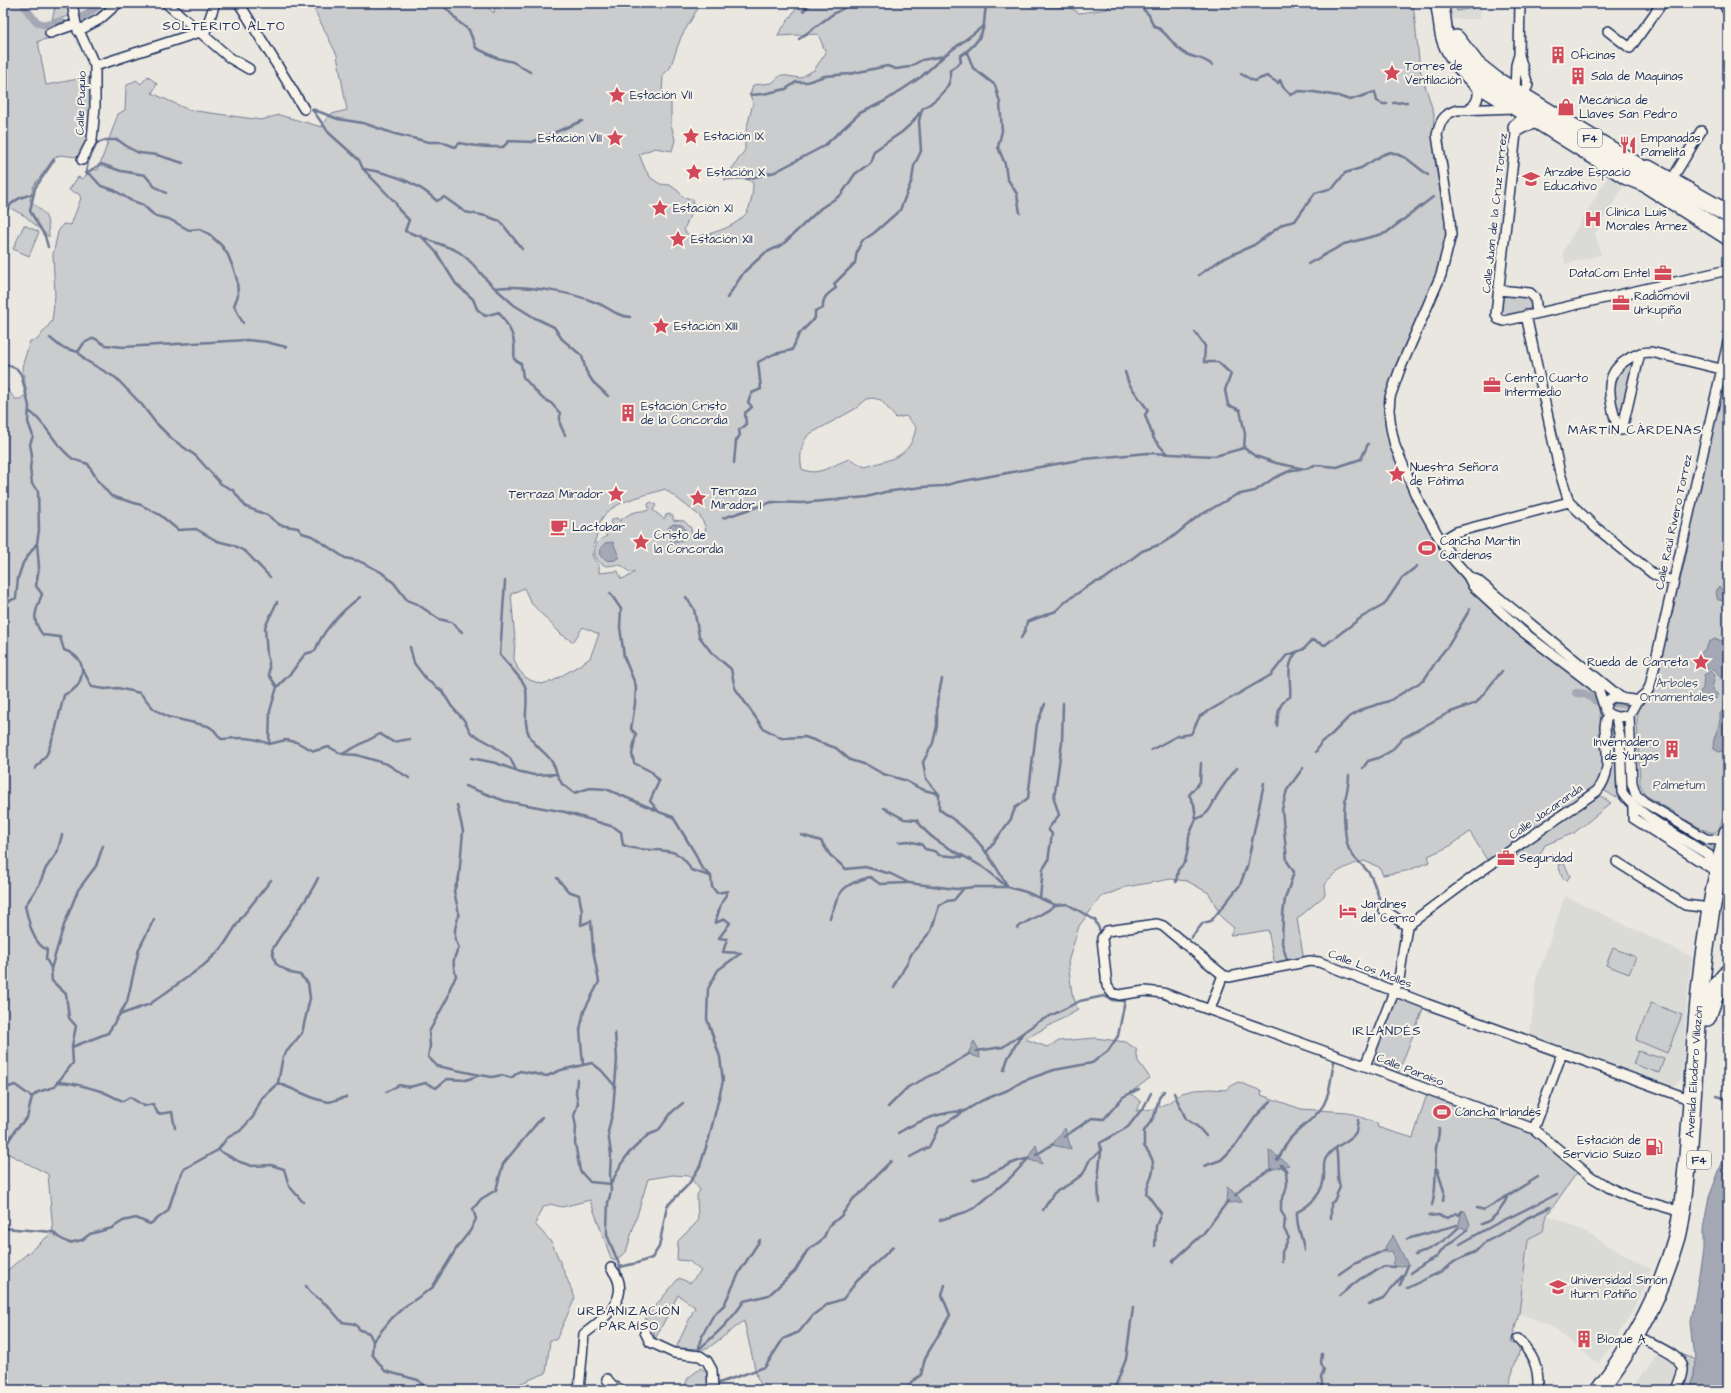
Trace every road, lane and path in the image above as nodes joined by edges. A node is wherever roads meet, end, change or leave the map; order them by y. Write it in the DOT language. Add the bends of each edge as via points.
graph roads {
  1 [pos="72,3"];
  2 [pos="118,3"];
  3 [pos="166,3"];
  4 [pos="215,3"];
  5 [pos="239,3"];
  6 [pos="1520,3"];
  7 [pos="1662,3"];
  8 [pos="1726,3"];
  9 [pos="1728,8"];
  10 [pos="1441,9"];
  11 [pos="77,27"];
  12 [pos="1608,31"];
  13 [pos="50,33"];
  14 [pos="202,34"];
  15 [pos="1519,55"];
  16 [pos="95,66"];
  17 [pos="249,69"];
  18 [pos="1476,82"];
  19 [pos="1521,96"];
  20 [pos="304,109"];
  21 [pos="1467,110"];
  22 [pos="1540,114"];
  23 [pos="1516,127"];
  24 [pos="1700,131"];
  25 [pos="82,160"];
  26 [pos="1632,171"];
  27 [pos="1671,181"];
  28 [pos="1728,214"];
  29 [pos="1728,225"];
  30 [pos="1728,236"];
  31 [pos="1728,242"];
  32 [pos="1728,270"];
  33 [pos="1498,290"];
  34 [pos="1537,313"];
  35 [pos="1526,315"];
  36 [pos="1728,342"];
  37 [pos="1640,353"];
  38 [pos="1721,369"];
  39 [pos="1570,502"];
  40 [pos="1441,541"];
  41 [pos="1468,576"];
  42 [pos="1673,581"];
  43 [pos="1620,697"];
  44 [pos="1636,702"];
  45 [pos="1610,713"];
  46 [pos="1629,715"];
  47 [pos="1728,834"];
  48 [pos="1617,862"];
  49 [pos="1719,873"];
  50 [pos="1710,908"];
  51 [pos="1383,909"];
  52 [pos="1407,926"];
  53 [pos="1728,973"];
  54 [pos="1223,975"];
  55 [pos="1394,991"];
  56 [pos="1210,1009"];
  57 [pos="1707,1017"];
  58 [pos="1562,1053"];
  59 [pos="1365,1066"];
  60 [pos="1692,1100"];
  61 [pos="1534,1129"];
  62 [pos="1682,1212"];
  63 [pos="611,1268"];
  64 [pos="645,1332"];
  65 [pos="1518,1339"];
  66 [pos="1646,1340"];
  67 [pos="607,1380"];
  68 [pos="579,1390"];
  69 [pos="622,1390"];
  70 [pos="713,1390"];
  71 [pos="1538,1390"];
  72 [pos="1599,1390"];
  73 [pos="1612,1390"];
  74 [pos="1677,1390"];
  1 -- 11 [label="street, Calle Puquio"];
  2 -- 11 [label="street" via="100,19"];
  3 -- 14 [label="street"];
  4 -- 14 [label="street"];
  5 -- 20 [label="street"];
  6 -- 15 [label="street, Calle Juan de la Cruz Torrez"];
  7 -- 12 [label="street" via="1630,48"];
  8 -- 9 [label="main road"];
  10 -- 18 [label="highway, F4" via="1447,42 1465,71"];
  10 -- 19 [label="highway, F4" via="1458,42 1476,65"];
  11 -- 13 [label="street"];
  11 -- 16 [label="street, Calle Puquio"];
  14 -- 16 [label="street"];
  14 -- 17 [label="street" via="230,58"];
  15 -- 19 [label="street, Calle Juan de la Cruz Torrez"];
  15 -- 19 [label="street, Calle Juan de la Cruz Torrez" via="1516,65"];
  16 -- 25 [label="street, Calle Puquio" via="92,140"];
  18 -- 19 [label="highway, F4"];
  18 -- 21 [label="street" via="1478,100"];
  19 -- 21 [label="street"];
  19 -- 22 [label="highway, F4"];
  19 -- 22 [label="highway"];
  19 -- 23 [label="street, Calle Juan de la Cruz Torrez"];
  21 -- 40 [label="street" via="1449,113 1442,118 1439,126 1437,135 1451,235 1441,275 1400,369 1390,397 1389,410 1391,428 1403,467"];
  22 -- 23 [label="highway"];
  22 -- 26 [label="highway, F4"];
  23 -- 33 [label="street, Calle Juan de la Cruz Torrez"];
  24 -- 27 [label="street"];
  26 -- 27 [label="highway" via="1652,170"];
  26 -- 29 [label="highway, F4" via="1650,176"];
  26 -- 30 [label="highway, F4" via="1645,183"];
  26 -- 31 [label="highway" via="1641,189"];
  27 -- 28 [label="highway"];
  32 -- 34 [label="street"];
  33 -- 34 [label="street" via="1530,293 1535,298"];
  33 -- 35 [label="street, Calle Juan de la Cruz Torrez" via="1498,319"];
  34 -- 35 [label="street"];
  35 -- 39 [label="street" via="1560,473"];
  36 -- 38 [label="street, Calle Raúl Rivero Torrez"];
  37 -- 37 [label="street" via="1622,363 1616,369 1610,383 1610,396 1618,430 1622,430"];
  37 -- 38 [label="street" via="1655,353"];
  38 -- 42 [label="street, Calle Raúl Rivero Torrez"];
  39 -- 40 [label="street" via="1456,532"];
  39 -- 42 [label="street" via="1594,526 1652,573"];
  40 -- 41 [label="street"];
  41 -- 43 [label="street" via="1477,580"];
  41 -- 45 [label="street" via="1473,586 1522,632 1593,685"];
  42 -- 44 [label="street, Calle Raúl Rivero Torrez" via="1650,686"];
  43 -- 44 [label="street"];
  43 -- 45 [label="street" via="1607,701"];
  44 -- 46 [label="street, Calle Raúl Rivero Torrez"];
  45 -- 46 [label="street" via="1622,718"];
  45 -- 49 [label="street" via="1620,738 1622,792 1633,806 1633,818"];
  45 -- 52 [label="street, Calle Jacaranda" via="1605,727 1607,771 1596,791"];
  46 -- 47 [label="street" via="1632,783 1639,798 1706,839 1718,840"];
  47 -- 49 [label="highway, Avenida Eliodoro Villazón / F4"];
  48 -- 50 [label="street" via="1685,905"];
  49 -- 50 [label="highway, Avenida Eliodoro Villazón / F4"];
  49 -- 57 [label="highway, Avenida Eliodoro Villazón / F4" via="1720,912"];
  50 -- 60 [label="highway, Avenida Eliodoro Villazón / F4" via="1702,959"];
  51 -- 52 [label="street"];
  52 -- 55 [label="street" via="1399,979"];
  53 -- 57 [label="highway" via="1718,985"];
  54 -- 55 [label="street, Calle Los Molles" via="1319,962"];
  54 -- 56 [label="street"];
  54 -- 56 [label="street, Calle Paraíso" via="1163,926 1157,924 1107,931 1102,938 1107,986 1112,993 1163,993"];
  55 -- 58 [label="street, Calle Los Molles"];
  55 -- 59 [label="street"];
  56 -- 59 [label="street, Calle Paraíso"];
  57 -- 66 [label="highway, Avenida Eliodoro Villazón / F4" via="1694,1203 1676,1274"];
  58 -- 60 [label="street, Calle Los Molles"];
  58 -- 61 [label="street"];
  59 -- 61 [label="street, Calle Paraíso"];
  60 -- 62 [label="highway, Avenida Eliodoro Villazón / F4"];
  61 -- 62 [label="street, Calle Paraíso" via="1590,1176 1627,1196"];
  62 -- 72 [label="highway, Avenida Eliodoro Villazón / F4" via="1668,1264 1651,1305 1632,1344"];
  63 -- 68 [label="street" via="620,1284 620,1295 608,1313 584,1334"];
  64 -- 70 [label="street" via="650,1342 674,1353 700,1356 707,1361 712,1370"];
  65 -- 71 [label="street" via="1534,1360 1539,1374"];
  66 -- 73 [label="highway, Avenida Eliodoro Villazón / F4"];
  66 -- 74 [label="street" via="1675,1356 1681,1363 1683,1369"];
  67 -- 69 [label="street"];
}
